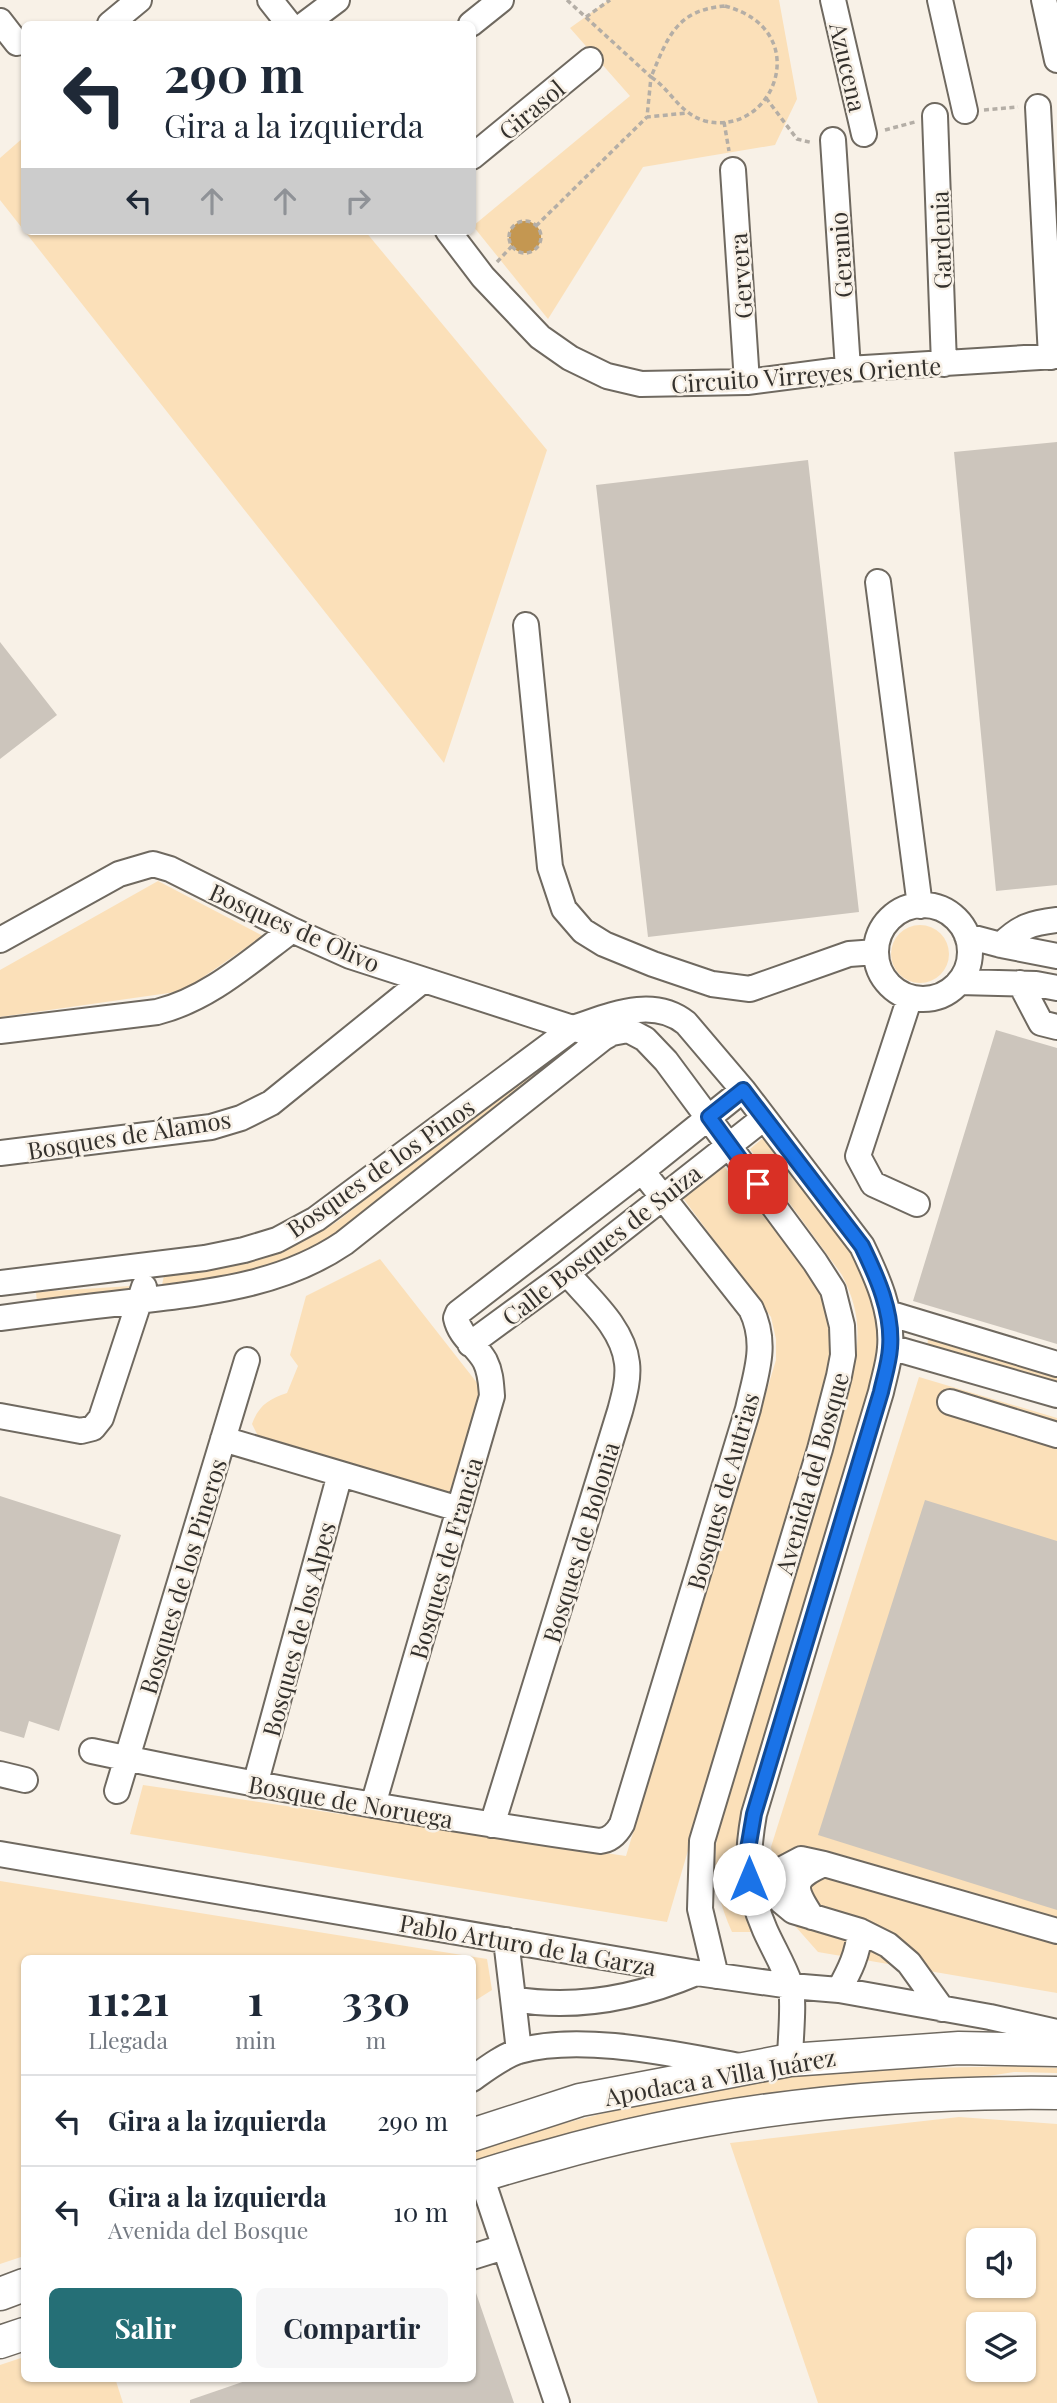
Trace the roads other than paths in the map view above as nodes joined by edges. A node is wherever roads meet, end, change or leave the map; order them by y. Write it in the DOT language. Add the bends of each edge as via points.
graph roads {
  1 [pos="139,0"];
  2 [pos="270,0"];
  3 [pos="337,0"];
  4 [pos="501,0"];
  5 [pos="834,0"];
  6 [pos="940,0"];
  7 [pos="1044,0"];
  8 [pos="114,21"];
  9 [pos="287,21"];
  10 [pos="309,21"];
  11 [pos="475,21"];
  12 [pos="0,22"];
  13 [pos="17,43"];
  14 [pos="590,60"];
  15 [pos="1057,60"];
  16 [pos="1038,107"];
  17 [pos="965,111"];
  18 [pos="935,116"];
  19 [pos="864,134"];
  20 [pos="833,140"];
  21 [pos="476,154"];
  22 [pos="733,170"];
  23 [pos="451,235"];
  24 [pos="1054,356"];
  25 [pos="944,364"];
  26 [pos="848,369"];
  27 [pos="747,382"];
  28 [pos="878,582"];
  29 [pos="526,625"];
  30 [pos="920,905"];
  31 [pos="1057,920"];
  32 [pos="292,930"];
  33 [pos="967,936"];
  34 [pos="0,940"];
  35 [pos="1001,945"];
  36 [pos="876,952"];
  37 [pos="1057,956"];
  38 [pos="422,981"];
  39 [pos="959,982"];
  40 [pos="1020,983"];
  41 [pos="1057,988"];
  42 [pos="910,997"];
  43 [pos="656,1010"];
  44 [pos="1057,1027"];
  45 [pos="573,1028"];
  46 [pos="628,1030"];
  47 [pos="0,1031"];
  48 [pos="603,1038"];
  49 [pos="743,1090"];
  50 [pos="709,1117"];
  51 [pos="764,1118"];
  52 [pos="730,1145"];
  53 [pos="0,1153"];
  54 [pos="642,1171"];
  55 [pos="664,1197"];
  56 [pos="917,1204"];
  57 [pos="152,1264"];
  58 [pos="567,1273"];
  59 [pos="6,1283"];
  60 [pos="139,1301"];
  61 [pos="0,1312"];
  62 [pos="888,1313"];
  63 [pos="0,1318"];
  64 [pos="456,1318"];
  65 [pos="470,1344"];
  66 [pos="890,1347"];
  67 [pos="247,1360"];
  68 [pos="1057,1364"];
  69 [pos="1057,1395"];
  70 [pos="950,1402"];
  71 [pos="0,1416"];
  72 [pos="1057,1435"];
  73 [pos="223,1439"];
  74 [pos="340,1474"];
  75 [pos="459,1509"];
  76 [pos="92,1751"];
  77 [pos="127,1758"];
  78 [pos="0,1774"];
  79 [pos="25,1780"];
  80 [pos="255,1785"];
  81 [pos="117,1791"];
  82 [pos="373,1805"];
  83 [pos="492,1825"];
  84 [pos="612,1837"];
  85 [pos="0,1854"];
  86 [pos="860,1931"];
  87 [pos="1057,1931"];
  88 [pos="506,1940"];
  89 [pos="707,1975"];
  90 [pos="791,1986"];
  91 [pos="839,1990"];
  92 [pos="513,1999"];
  93 [pos="942,2009"];
  94 [pos="1057,2032"];
  95 [pos="1057,2050"];
  96 [pos="519,2051"];
  97 [pos="790,2060"];
  98 [pos="745,2067"];
  99 [pos="476,2077"];
  100 [pos="1057,2093"];
  101 [pos="476,2134"];
  102 [pos="477,2177"];
  103 [pos="503,2247"];
  104 [pos="476,2257"];
  105 [pos="21,2287"];
  106 [pos="0,2294"];
  107 [pos="21,2335"];
  108 [pos="0,2342"];
  109 [pos="557,2403"];
  1 -- 8 [label="street"];
  2 -- 9 [label="street"];
  3 -- 10 [label="street"];
  4 -- 11 [label="street"];
  5 -- 19 [label="street, Azucena"];
  6 -- 17 [label="street"];
  7 -- 15 [label="street"];
  12 -- 13 [label="street"];
  14 -- 21 [label="street, Girasol"];
  16 -- 24 [label="street"];
  18 -- 25 [label="street, Gardenia"];
  20 -- 26 [label="street, Geranio"];
  22 -- 27 [label="street, Gervera"];
  23 -- 27 [label="street, Circuito Virreyes Oriente" via="483,277 540,337 570,358 607,376 641,384"];
  24 -- 25 [label="street, Circuito Virreyes Oriente"];
  25 -- 26 [label="street, Circuito Virreyes Oriente"];
  26 -- 27 [label="street, Circuito Virreyes Oriente"];
  28 -- 30 [label="street"];
  29 -- 36 [label="street" via="550,867 564,909 583,931 674,971 712,984 750,989 849,954"];
  30 -- 33 [label="street" via="944,910"];
  30 -- 36 [label="street" via="891,917"];
  31 -- 35 [label="street" via="1016,930"];
  32 -- 34 [label="street, Bosques de Olivo" via="153,864 119,874"];
  32 -- 38 [label="street, Bosques de Olivo"];
  32 -- 47 [label="street" via="211,991 178,1007"];
  33 -- 35 [label="street"];
  33 -- 39 [label="street" via="970,952"];
  35 -- 37 [label="street"];
  36 -- 42 [label="street" via="882,976"];
  38 -- 45 [label="street, Bosques de Olivo"];
  38 -- 53 [label="street, Bosques de Álamos" via="271,1103 241,1118 211,1127"];
  39 -- 40 [label="street"];
  39 -- 42 [label="street" via="941,995"];
  40 -- 41 [label="street"];
  40 -- 44 [label="street" via="1041,1023"];
  42 -- 56 [label="street" via="858,1156 873,1184"];
  43 -- 45 [label="street, Bosques de los Pinos" via="622,1012"];
  43 -- 49 [label="street, Avenida del Bosque" via="687,1023"];
  45 -- 48 [label="street, Bosques de Olivo"];
  45 -- 57 [label="street, Bosques de los Pinos" via="316,1219 277,1240 244,1250"];
  46 -- 48 [label="street, Bosques de los Pinos"];
  46 -- 50 [label="street, Avenida del Bosque" via="645,1039 666,1061"];
  48 -- 60 [label="street, Bosques de los Pinos" via="325,1256 260,1282"];
  49 -- 50 [label="street, Calle Bosques de Suiza"];
  49 -- 51 [label="street, Avenida del Bosque"];
  50 -- 52 [label="street, Avenida del Bosque"];
  50 -- 54 [label="street, Calle Bosques de Suiza"];
  51 -- 52 [label="street, Calle Bosques de Suiza"];
  51 -- 62 [label="street, Avenida del Bosque" via="862,1246"];
  52 -- 55 [label="street, Calle Bosques de Suiza"];
  52 -- 89 [label="street, Avenida del Bosque" via="833,1290 842,1326 843,1356 820,1449 702,1841 700,1909"];
  54 -- 55 [label="street, Bosques de Autrias"];
  54 -- 64 [label="street, Calle Bosques de Suiza" via="461,1309"];
  55 -- 58 [label="street, Calle Bosques de Suiza"];
  55 -- 84 [label="street, Bosques de Autrias" via="751,1309 759,1324 761,1349 748,1409 626,1811"];
  57 -- 59 [label="street, Bosques de los Pinos"];
  57 -- 60 [label="street"];
  58 -- 65 [label="street, Calle Bosques de Suiza"];
  58 -- 83 [label="street, Bosques de Bolonia" via="623,1344 627,1382"];
  59 -- 61 [label="street"];
  60 -- 63 [label="street, Bosques de los Pinos"];
  60 -- 71 [label="street" via="101,1418 93,1428 81,1431"];
  62 -- 66 [label="street, Avenida del Bosque"];
  62 -- 68 [label="street"];
  64 -- 65 [label="street, Bosques de Francia"];
  65 -- 75 [label="street, Bosques de Francia" via="484,1360 492,1396"];
  66 -- 69 [label="street"];
  66 -- 90 [label="street, Avenida del Bosque" via="881,1392 754,1814 748,1849 754,1899"];
  67 -- 73 [label="street, Bosques de los Pineros"];
  70 -- 72 [label="street"];
  73 -- 74 [label="street"];
  73 -- 77 [label="street, Bosques de los Pineros"];
  74 -- 75 [label="street"];
  74 -- 80 [label="street, Bosques de los Alpes"];
  75 -- 82 [label="street, Bosques de Francia"];
  76 -- 77 [label="street, Bosque de Noruega"];
  77 -- 80 [label="street, Bosque de Noruega"];
  77 -- 81 [label="street, Bosques de los Pineros"];
  78 -- 79 [label="street"];
  80 -- 82 [label="street, Bosque de Noruega"];
  82 -- 83 [label="street, Bosque de Noruega"];
  83 -- 84 [label="street, Bosque de Noruega" via="600,1841"];
  85 -- 88 [label="street, Pablo Arturo de la Garza"];
  86 -- 87 [label="street" via="793,1911 781,1901 778,1887 784,1868 801,1859 824,1864"];
  86 -- 91 [label="street" via="858,1950"];
  86 -- 93 [label="street" via="888,1945 909,1963"];
  88 -- 89 [label="street, Pablo Arturo de la Garza"];
  88 -- 92 [label="street"];
  89 -- 90 [label="street, Pablo Arturo de la Garza"];
  89 -- 92 [label="street" via="598,2002 537,2004"];
  90 -- 91 [label="street, Pablo Arturo de la Garza"];
  90 -- 97 [label="street"];
  91 -- 93 [label="street, Pablo Arturo de la Garza"];
  92 -- 96 [label="street"];
  93 -- 94 [label="street, Pablo Arturo de la Garza"];
  95 -- 97 [label="main road, Apodaca a Villa Juárez" via="959,2048"];
  96 -- 98 [label="street" via="604,2046"];
  96 -- 99 [label="street"];
  97 -- 98 [label="main road, Apodaca a Villa Juárez"];
  98 -- 101 [label="main road, Apodaca a Villa Juárez" via="580,2101"];
  100 -- 102 [label="main road, Apodaca a Villa Juárez" via="980,2092 704,2119 597,2142"];
  102 -- 103 [label="street"];
  103 -- 104 [label="street"];
  103 -- 109 [label="street"];
  105 -- 106 [label="main road"];
  107 -- 108 [label="main road"];
}
